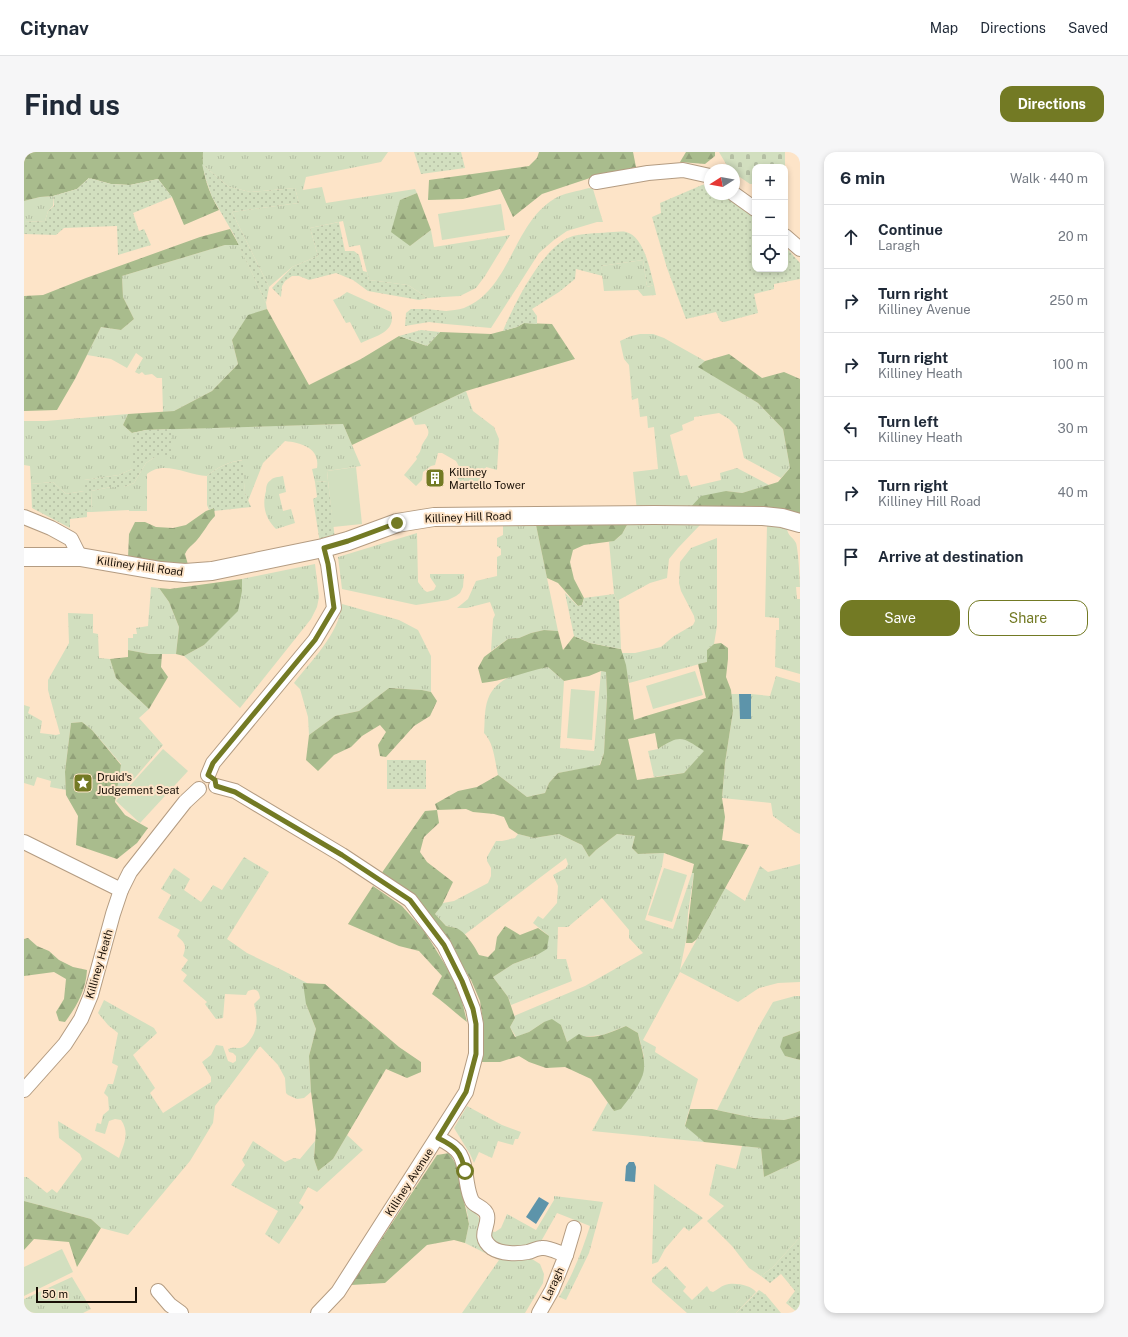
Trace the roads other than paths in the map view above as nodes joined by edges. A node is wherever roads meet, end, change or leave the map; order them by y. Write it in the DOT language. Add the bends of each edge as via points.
graph roads {
  1 [pos="704,175"];
  2 [pos="596,182"];
  3 [pos="740,199"];
  4 [pos="752,208"];
  5 [pos="788,239"];
  6 [pos="800,249"];
  7 [pos="24,518"];
  8 [pos="800,523"];
  9 [pos="324,548"];
  10 [pos="24,557"];
  11 [pos="80,557"];
  12 [pos="212,780"];
  13 [pos="24,842"];
  14 [pos="121,890"];
  15 [pos="24,1090"];
  16 [pos="438,1138"];
  17 [pos="574,1228"];
  18 [pos="566,1255"];
  19 [pos="158,1291"];
  20 [pos="181,1313"];
  21 [pos="318,1313"];
  22 [pos="539,1313"];
  1 -- 2 [label="street" via="683,170"];
  3 -- 4 [label="street"];
  5 -- 6 [label="street"];
  7 -- 11 [label="street" via="71,539"];
  8 -- 9 [label="main road, Killiney Hill Road" via="763,516 434,517 397,523"];
  9 -- 11 [label="main road, Killiney Hill Road" via="212,571 185,573"];
  9 -- 12 [label="street" via="334,608 315,640 213,763"];
  10 -- 11 [label="main road, Killiney Hill Road"];
  12 -- 14 [label="street, Killiney Heath" via="214,789 208,793 199,790 189,798 130,872"];
  12 -- 16 [label="street, Killiney Avenue" via="342,855 410,900 444,945 473,1009 476,1054 466,1092"];
  13 -- 14 [label="street"];
  14 -- 15 [label="street, Killiney Heath" via="92,995 81,1019 65,1044"];
  16 -- 18 [label="street, Laragh" via="456,1148 459,1153 472,1202 484,1208 486,1212 484,1237 491,1248 509,1253 527,1252 543,1247"];
  16 -- 21 [label="street, Killiney Avenue" via="338,1292"];
  17 -- 18 [label="street, Laragh"];
  18 -- 22 [label="street, Laragh" via="552,1290"];
  19 -- 20 [label="street"];
}
